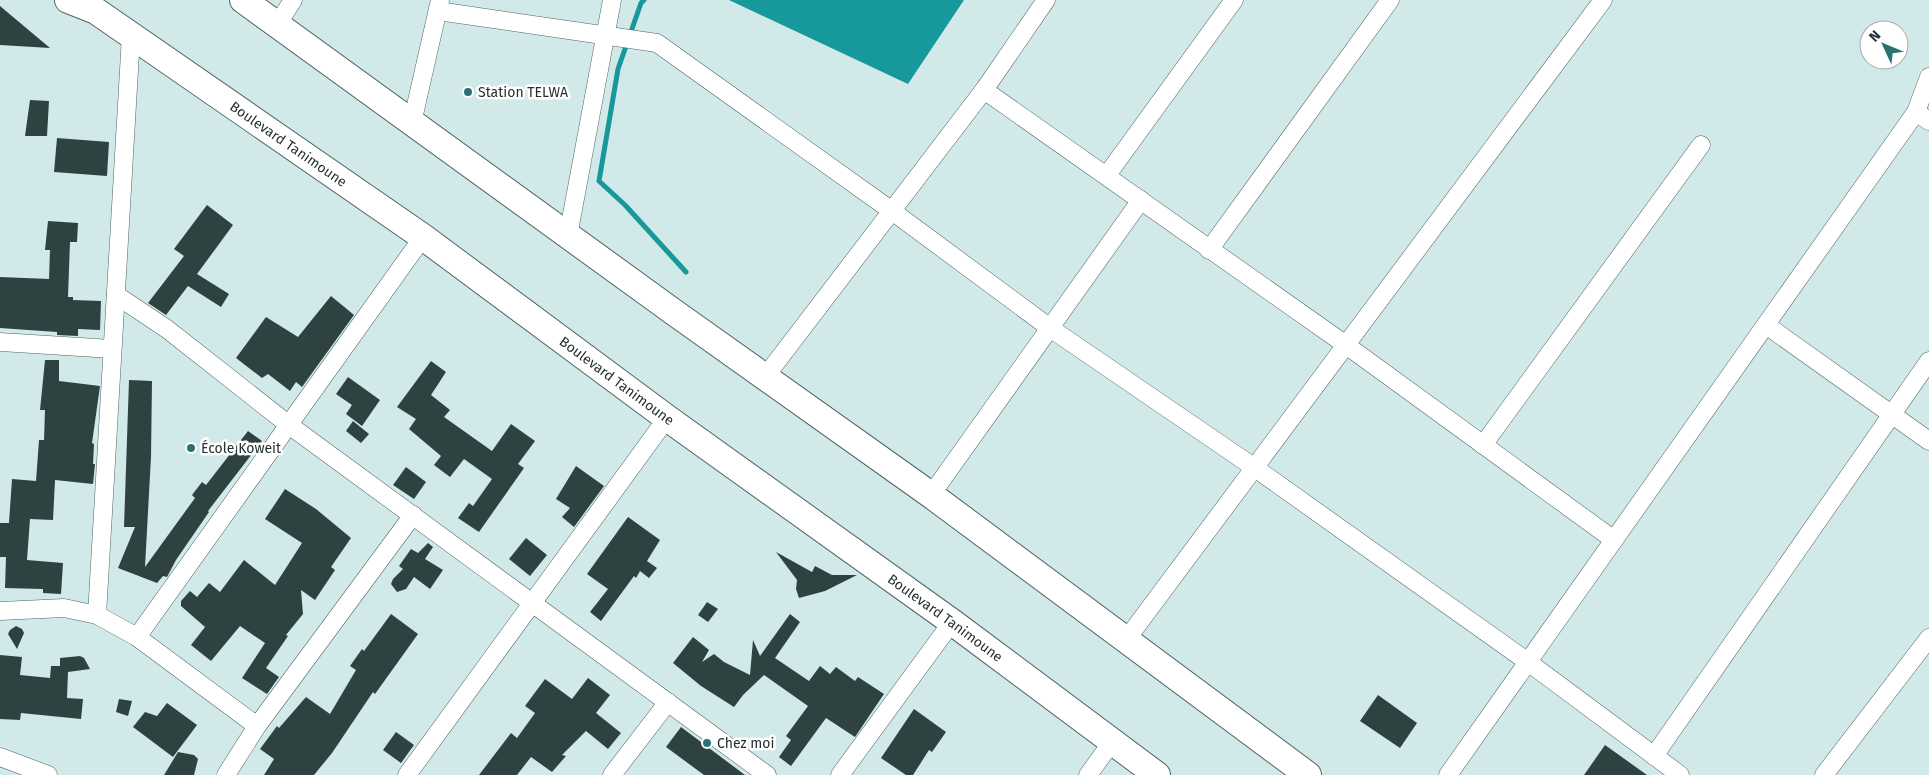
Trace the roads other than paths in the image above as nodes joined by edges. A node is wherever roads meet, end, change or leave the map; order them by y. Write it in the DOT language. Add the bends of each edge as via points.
graph roads {
  1 [pos="68,0"];
  2 [pos="242,0"];
  3 [pos="292,0"];
  4 [pos="612,0"];
  5 [pos="1046,0"];
  6 [pos="1234,0"];
  7 [pos="1390,0"];
  8 [pos="1603,0"];
  9 [pos="439,6"];
  10 [pos="277,25"];
  11 [pos="604,35"];
  12 [pos="131,36"];
  13 [pos="1929,77"];
  14 [pos="984,90"];
  15 [pos="1923,116"];
  16 [pos="412,123"];
  17 [pos="1701,145"];
  18 [pos="1107,175"];
  19 [pos="1141,200"];
  20 [pos="892,211"];
  21 [pos="568,236"];
  22 [pos="423,237"];
  23 [pos="1209,250"];
  24 [pos="116,294"];
  25 [pos="1766,326"];
  26 [pos="1050,328"];
  27 [pos="0,342"];
  28 [pos="1346,345"];
  29 [pos="112,349"];
  30 [pos="1929,361"];
  31 [pos="766,377"];
  32 [pos="1892,415"];
  33 [pos="666,418"];
  34 [pos="289,425"];
  35 [pos="1929,441"];
  36 [pos="1483,445"];
  37 [pos="1255,468"];
  38 [pos="931,495"];
  39 [pos="413,515"];
  40 [pos="1614,540"];
  41 [pos="533,602"];
  42 [pos="0,611"];
  43 [pos="97,615"];
  44 [pos="952,622"];
  45 [pos="137,637"];
  46 [pos="1929,638"];
  47 [pos="1126,640"];
  48 [pos="1528,662"];
  49 [pos="668,702"];
  50 [pos="257,726"];
  51 [pos="1112,742"];
  52 [pos="1654,756"];
  53 [pos="0,757"];
  54 [pos="48,775"];
  55 [pos="226,775"];
  56 [pos="407,775"];
  57 [pos="612,775"];
  58 [pos="767,775"];
  59 [pos="840,775"];
  60 [pos="1088,775"];
  61 [pos="1157,775"];
  62 [pos="1308,775"];
  63 [pos="1448,775"];
  64 [pos="1680,775"];
  65 [pos="1824,775"];
  1 -- 12 [label="main road, Boulevard Tanimoune" via="96,12"];
  2 -- 10 [label="main road"];
  3 -- 10 [label="street"];
  4 -- 11 [label="street"];
  5 -- 14 [label="street"];
  6 -- 18 [label="street"];
  7 -- 23 [label="street"];
  8 -- 28 [label="street"];
  9 -- 11 [label="street"];
  9 -- 16 [label="street"];
  10 -- 16 [label="main road"];
  11 -- 20 [label="street" via="657,43"];
  11 -- 21 [label="street"];
  12 -- 22 [label="main road, Boulevard Tanimoune"];
  12 -- 24 [label="street"];
  13 -- 15 [label="street"];
  14 -- 18 [label="street"];
  14 -- 20 [label="street"];
  15 -- 25 [label="street"];
  16 -- 21 [label="main road"];
  17 -- 36 [label="street"];
  18 -- 19 [label="street"];
  19 -- 23 [label="street"];
  19 -- 26 [label="street"];
  20 -- 26 [label="street"];
  20 -- 31 [label="street"];
  21 -- 31 [label="main road"];
  22 -- 33 [label="main road, Boulevard Tanimoune"];
  22 -- 34 [label="street"];
  23 -- 28 [label="street"];
  24 -- 29 [label="street"];
  24 -- 34 [label="street" via="167,329"];
  25 -- 32 [label="street"];
  25 -- 40 [label="street"];
  26 -- 37 [label="street"];
  26 -- 38 [label="street"];
  27 -- 29 [label="street"];
  28 -- 36 [label="street"];
  28 -- 37 [label="street"];
  29 -- 43 [label="street"];
  30 -- 32 [label="street"];
  31 -- 38 [label="main road"];
  32 -- 35 [label="street"];
  32 -- 52 [label="street"];
  33 -- 41 [label="street"];
  33 -- 44 [label="main road, Boulevard Tanimoune"];
  34 -- 39 [label="street"];
  34 -- 45 [label="street"];
  36 -- 40 [label="street"];
  37 -- 47 [label="street"];
  37 -- 48 [label="street"];
  38 -- 47 [label="main road"];
  39 -- 41 [label="street"];
  39 -- 50 [label="street"];
  40 -- 48 [label="street"];
  41 -- 49 [label="street"];
  41 -- 56 [label="street"];
  42 -- 43 [label="street" via="64,608"];
  43 -- 45 [label="street"];
  44 -- 51 [label="main road, Boulevard Tanimoune"];
  44 -- 59 [label="street"];
  45 -- 50 [label="street"];
  46 -- 65 [label="street"];
  47 -- 62 [label="main road"];
  48 -- 52 [label="street"];
  48 -- 63 [label="street"];
  49 -- 57 [label="street"];
  49 -- 58 [label="street"];
  50 -- 55 [label="street"];
  51 -- 60 [label="street"];
  51 -- 61 [label="main road, Boulevard Tanimoune"];
  52 -- 64 [label="street"];
  53 -- 54 [label="street"];
}
